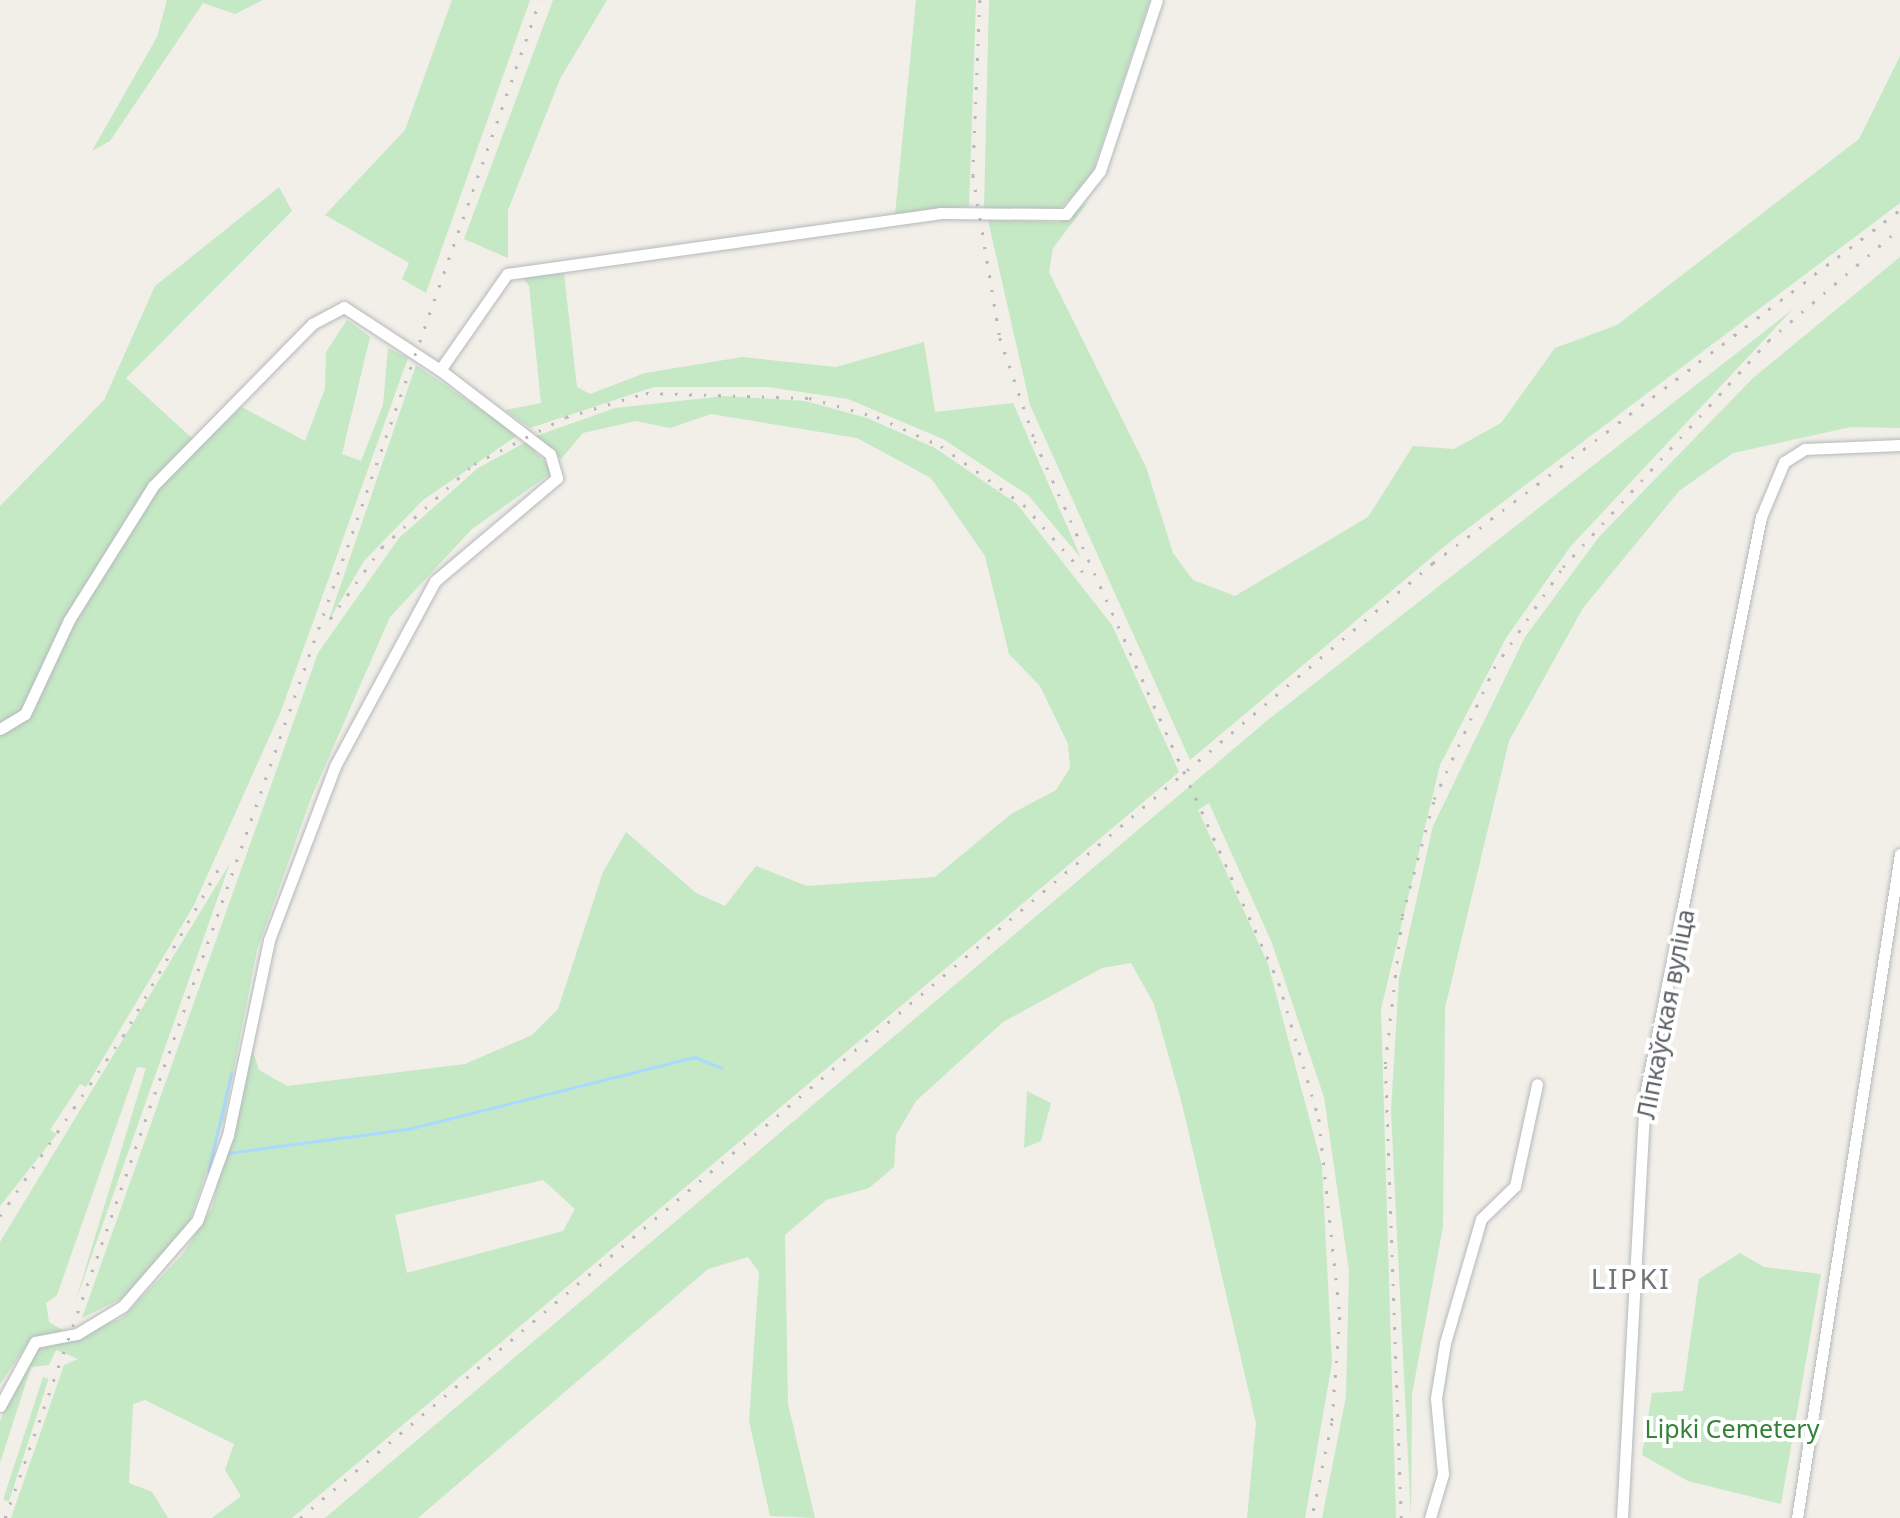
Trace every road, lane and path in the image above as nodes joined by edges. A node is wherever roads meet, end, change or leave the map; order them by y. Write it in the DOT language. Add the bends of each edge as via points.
graph roads {
  1 [pos="1157,0"];
  2 [pos="440,370"];
  3 [pos="1900,445"];
  4 [pos="0,729"];
  5 [pos="1900,854"];
  6 [pos="1536,1084"];
  7 [pos="0,1406"];
  8 [pos="1430,1518"];
  9 [pos="1622,1518"];
  10 [pos="1797,1518"];
  1 -- 2 [label="street" via="1100,172 1066,214 940,213 597,268 521,265"];
  2 -- 4 [label="street" via="335,306 280,353 153,486 68,620 25,714"];
  2 -- 7 [label="street" via="550,454 558,478 435,580 335,766 269,940 228,1135 197,1222 123,1306 77,1334 34,1342"];
  3 -- 9 [label="street, Ліпкаўская вуліца" via="1805,449 1784,462 1761,517 1645,1095"];
  5 -- 10 [label="street"];
  6 -- 8 [label="street" via="1514,1186 1481,1220 1445,1343 1436,1398 1443,1474"];
}
